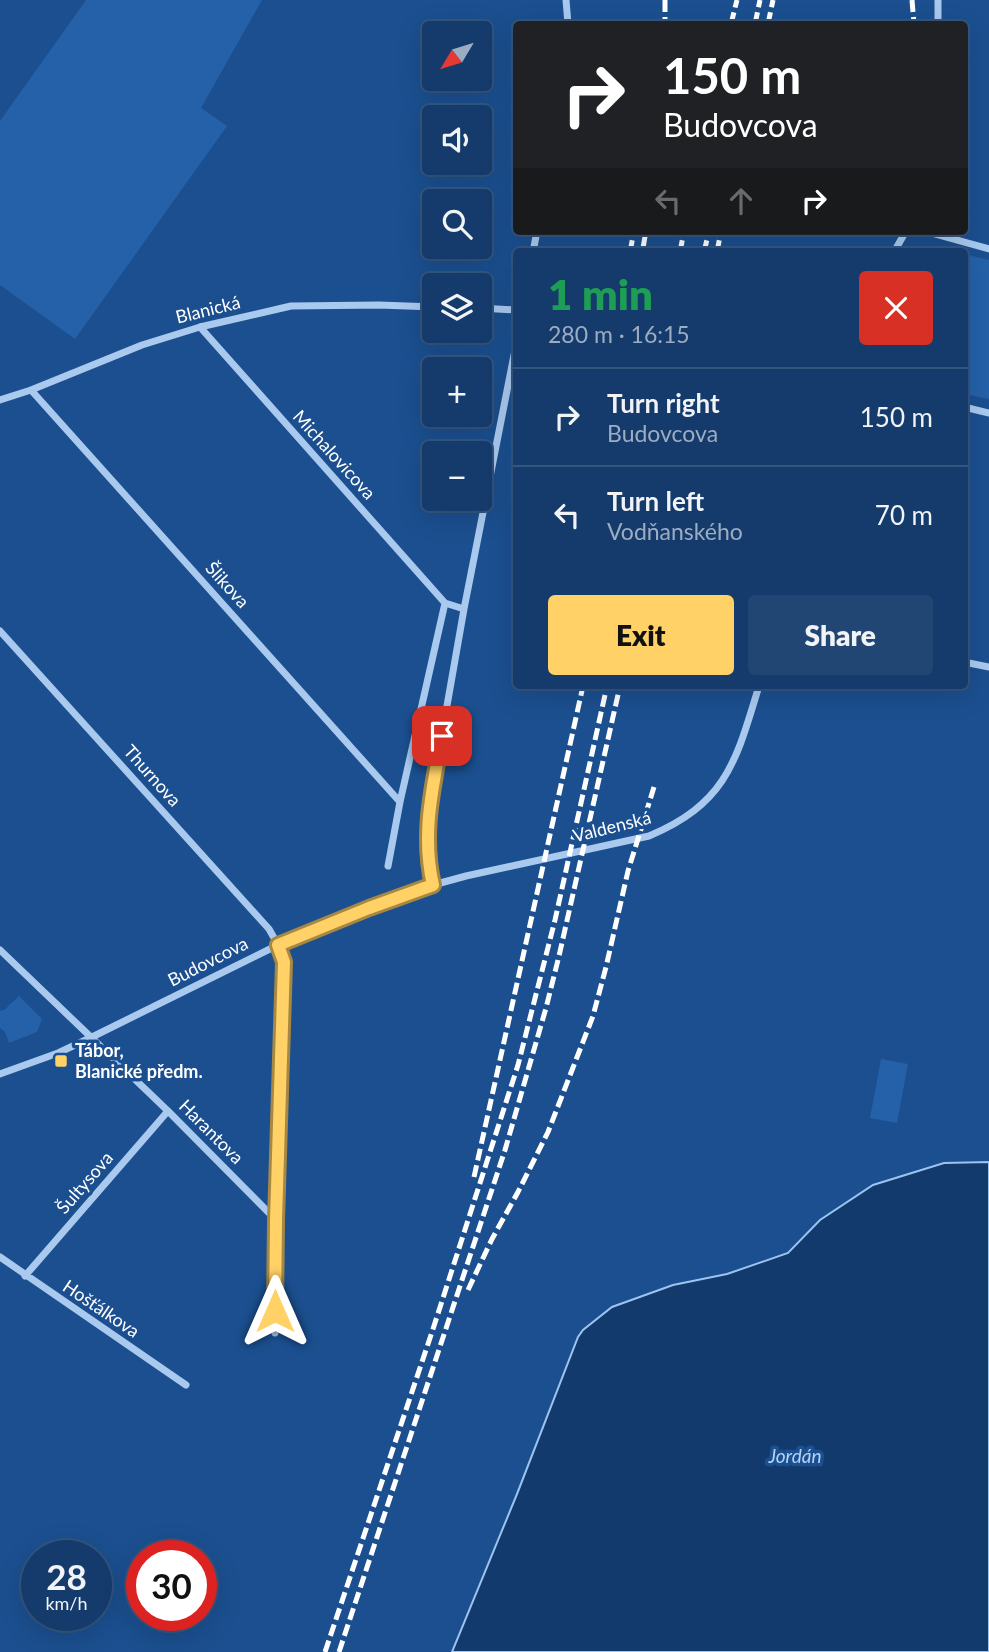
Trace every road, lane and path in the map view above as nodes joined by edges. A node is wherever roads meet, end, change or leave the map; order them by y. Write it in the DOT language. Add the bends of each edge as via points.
graph roads {
  1 [pos="566,0"];
  2 [pos="938,0"];
  3 [pos="568,21"];
  4 [pos="938,21"];
  5 [pos="939,235"];
  6 [pos="989,248"];
  7 [pos="422,307"];
  8 [pos="492,309"];
  9 [pos="513,310"];
  10 [pos="200,327"];
  11 [pos="513,360"];
  12 [pos="31,390"];
  13 [pos="0,400"];
  14 [pos="968,408"];
  15 [pos="989,413"];
  16 [pos="445,604"];
  17 [pos="464,610"];
  18 [pos="0,631"];
  19 [pos="968,663"];
  20 [pos="989,667"];
  21 [pos="758,689"];
  22 [pos="400,802"];
  23 [pos="388,866"];
  24 [pos="433,885"];
  25 [pos="278,945"];
  26 [pos="0,950"];
  27 [pos="92,1037"];
  28 [pos="0,1074"];
  29 [pos="168,1111"];
  30 [pos="276,1220"];
  31 [pos="0,1257"];
  32 [pos="25,1276"];
  33 [pos="275,1333"];
  34 [pos="186,1385"];
  1 -- 3 [label="street"];
  2 -- 4 [label="street"];
  5 -- 6 [label="street"];
  7 -- 10 [label="street, Blanická" via="291,306"];
  8 -- 9 [label="street"];
  10 -- 12 [label="street, Blanická"];
  10 -- 16 [label="street, Michalovicova"];
  11 -- 17 [label="street"];
  12 -- 13 [label="street, Blanická"];
  12 -- 22 [label="street, Šlikova"];
  14 -- 15 [label="street"];
  16 -- 17 [label="street"];
  16 -- 22 [label="street"];
  17 -- 24 [label="street" via="427,824"];
  18 -- 25 [label="street, Thurnova"];
  19 -- 20 [label="street"];
  21 -- 24 [label="street, Valdenská" via="727,776 696,810 665,829"];
  22 -- 23 [label="street"];
  24 -- 25 [label="street, Budovcova"];
  25 -- 27 [label="street, Budovcova"];
  25 -- 30 [label="street" via="284,962"];
  26 -- 27 [label="street, Harantova"];
  27 -- 28 [label="street, Budovcova"];
  27 -- 29 [label="street, Harantova"];
  29 -- 30 [label="street, Harantova"];
  29 -- 32 [label="street, Šultysova"];
  30 -- 33 [label="street"];
  31 -- 32 [label="street, Hošťálkova"];
  32 -- 34 [label="street, Hošťálkova"];
}
